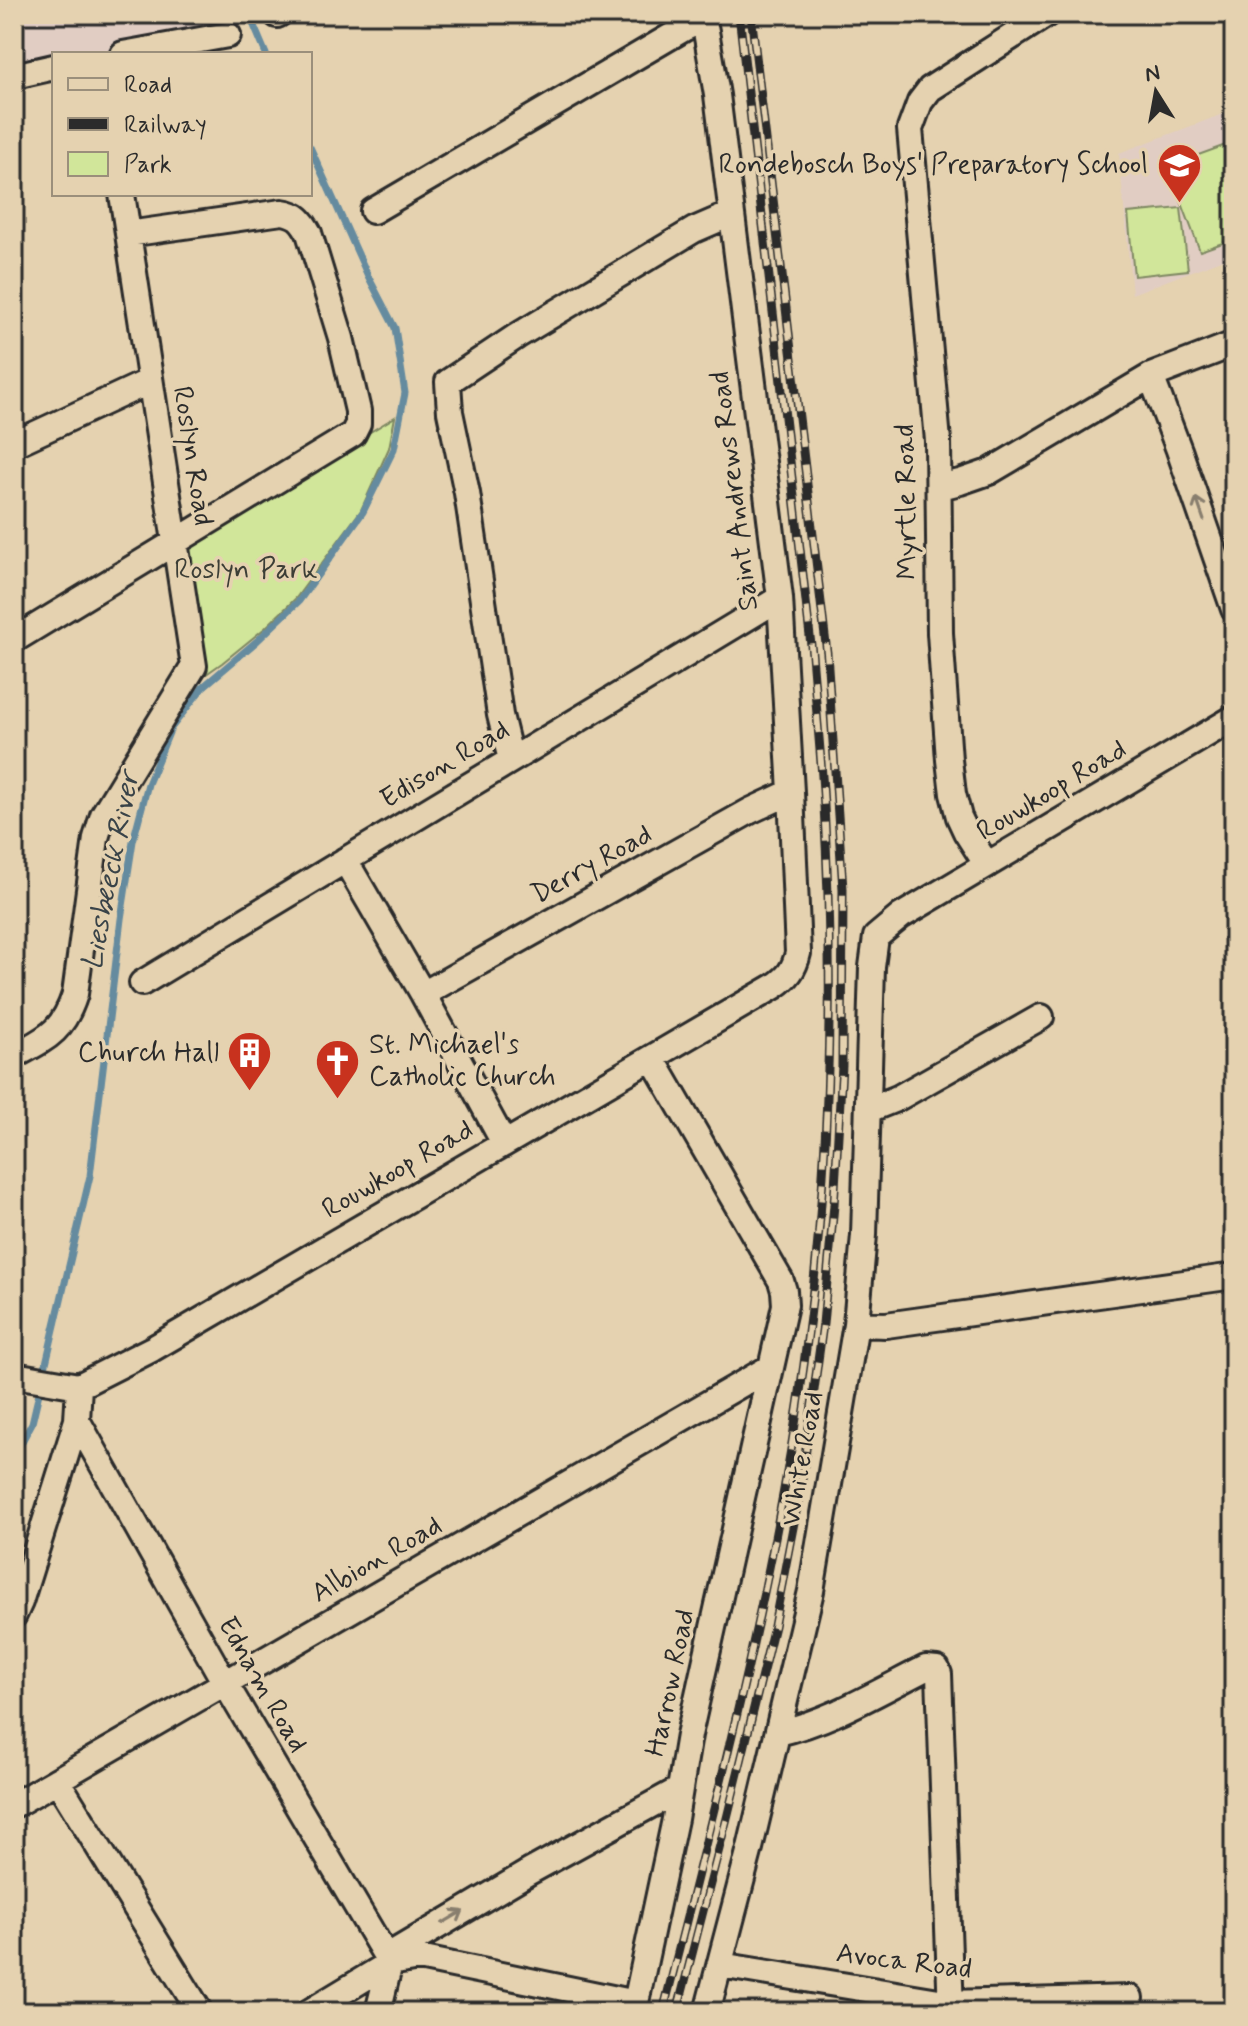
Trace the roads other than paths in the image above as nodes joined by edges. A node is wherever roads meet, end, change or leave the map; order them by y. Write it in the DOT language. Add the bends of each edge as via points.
graph roads {
  1 [pos="1047,14"];
  2 [pos="704,17"];
  3 [pos="1022,20"];
  4 [pos="228,35"];
  5 [pos="134,52"];
  6 [pos="14,64"];
  7 [pos="52,66"];
  8 [pos="52,66"];
  9 [pos="14,76"];
  10 [pos="122,196"];
  11 [pos="373,211"];
  12 [pos="731,214"];
  13 [pos="128,234"];
  14 [pos="1234,344"];
  15 [pos="1151,376"];
  16 [pos="150,381"];
  17 [pos="14,444"];
  18 [pos="940,487"];
  19 [pos="175,542"];
  20 [pos="780,598"];
  21 [pos="1234,609"];
  22 [pos="14,640"];
  23 [pos="1234,718"];
  24 [pos="511,760"];
  25 [pos="791,792"];
  26 [pos="345,860"];
  27 [pos="987,865"];
  28 [pos="901,916"];
  29 [pos="796,963"];
  30 [pos="142,983"];
  31 [pos="423,994"];
  32 [pos="1041,1017"];
  33 [pos="14,1056"];
  34 [pos="652,1058"];
  35 [pos="868,1110"];
  36 [pos="504,1143"];
  37 [pos="1234,1276"];
  38 [pos="856,1324"];
  39 [pos="771,1367"];
  40 [pos="22,1377"];
  41 [pos="68,1384"];
  42 [pos="77,1420"];
  43 [pos="14,1615"];
  44 [pos="225,1683"];
  45 [pos="778,1733"];
  46 [pos="57,1780"];
  47 [pos="680,1789"];
  48 [pos="14,1805"];
  49 [pos="388,1960"];
  50 [pos="720,1965"];
  51 [pos="1130,1998"];
  52 [pos="951,2007"];
  53 [pos="635,2008"];
  54 [pos="200,2012"];
  55 [pos="309,2012"];
  56 [pos="378,2012"];
  57 [pos="707,2012"];
  1 -- 3 [label="street"];
  2 -- 11 [label="street"];
  2 -- 12 [label="street, Saint Andrews Road"];
  3 -- 18 [label="street, Myrtle Road" via="930,89 910,129"];
  4 -- 5 [label="street"];
  6 -- 7 [label="street"];
  8 -- 9 [label="street"];
  10 -- 13 [label="street, Roslyn Road"];
  12 -- 20 [label="street, Saint Andrews Road"];
  12 -- 24 [label="street" via="694,230 448,382"];
  13 -- 16 [label="street, Roslyn Road"];
  13 -- 19 [label="street" via="293,213 309,233 358,411 353,434"];
  14 -- 15 [label="street"];
  15 -- 18 [label="street" via="989,472"];
  21 -- 15 [label="street, one-way"];
  16 -- 17 [label="street"];
  16 -- 19 [label="street, Roslyn Road"];
  18 -- 27 [label="street, Myrtle Road" via="940,633 953,794 966,832"];
  19 -- 22 [label="street"];
  19 -- 33 [label="street, Roslyn Road" via="194,666 103,815 70,1011 49,1036"];
  20 -- 24 [label="street, Edison Road"];
  20 -- 25 [label="street, Saint Andrews Road"];
  23 -- 27 [label="street, Rouwkoop Road"];
  24 -- 26 [label="street, Edison Road"];
  25 -- 29 [label="street, Saint Andrews Road"];
  25 -- 31 [label="street, Derry Road"];
  26 -- 30 [label="street, Edison Road"];
  26 -- 31 [label="street"];
  27 -- 28 [label="street, Rouwkoop Road"];
  28 -- 35 [label="street, White Road" via="879,933 874,944"];
  29 -- 34 [label="street, Rouwkoop Road" via="786,978"];
  31 -- 36 [label="street"];
  32 -- 35 [label="street"];
  34 -- 36 [label="street, Rouwkoop Road"];
  34 -- 39 [label="street, Harrow Road" via="781,1281 785,1305"];
  35 -- 38 [label="street, White Road"];
  36 -- 41 [label="street, Rouwkoop Road" via="152,1349"];
  37 -- 38 [label="street" via="886,1325"];
  38 -- 45 [label="street, White Road" via="811,1591"];
  39 -- 44 [label="street, Albion Road"];
  39 -- 47 [label="street, Harrow Road"];
  40 -- 41 [label="street"];
  41 -- 42 [label="street"];
  42 -- 43 [label="street"];
  42 -- 44 [label="street, Ednam Road"];
  44 -- 46 [label="street, Albion Road"];
  44 -- 49 [label="street, Ednam Road"];
  45 -- 50 [label="street, White Road"];
  45 -- 52 [label="street" via="829,1717 926,1668 934,1667 939,1674"];
  46 -- 48 [label="street, Albion Road"];
  46 -- 54 [label="street"];
  49 -- 47 [label="street, one-way" via="516,1880"];
  47 -- 53 [label="street, Harrow Road"];
  49 -- 53 [label="street" via="429,1959"];
  49 -- 55 [label="street"];
  49 -- 56 [label="street"];
  50 -- 52 [label="street, Avoca Road"];
  50 -- 57 [label="street, White Road"];
  51 -- 52 [label="street, Avoca Road"];
}
